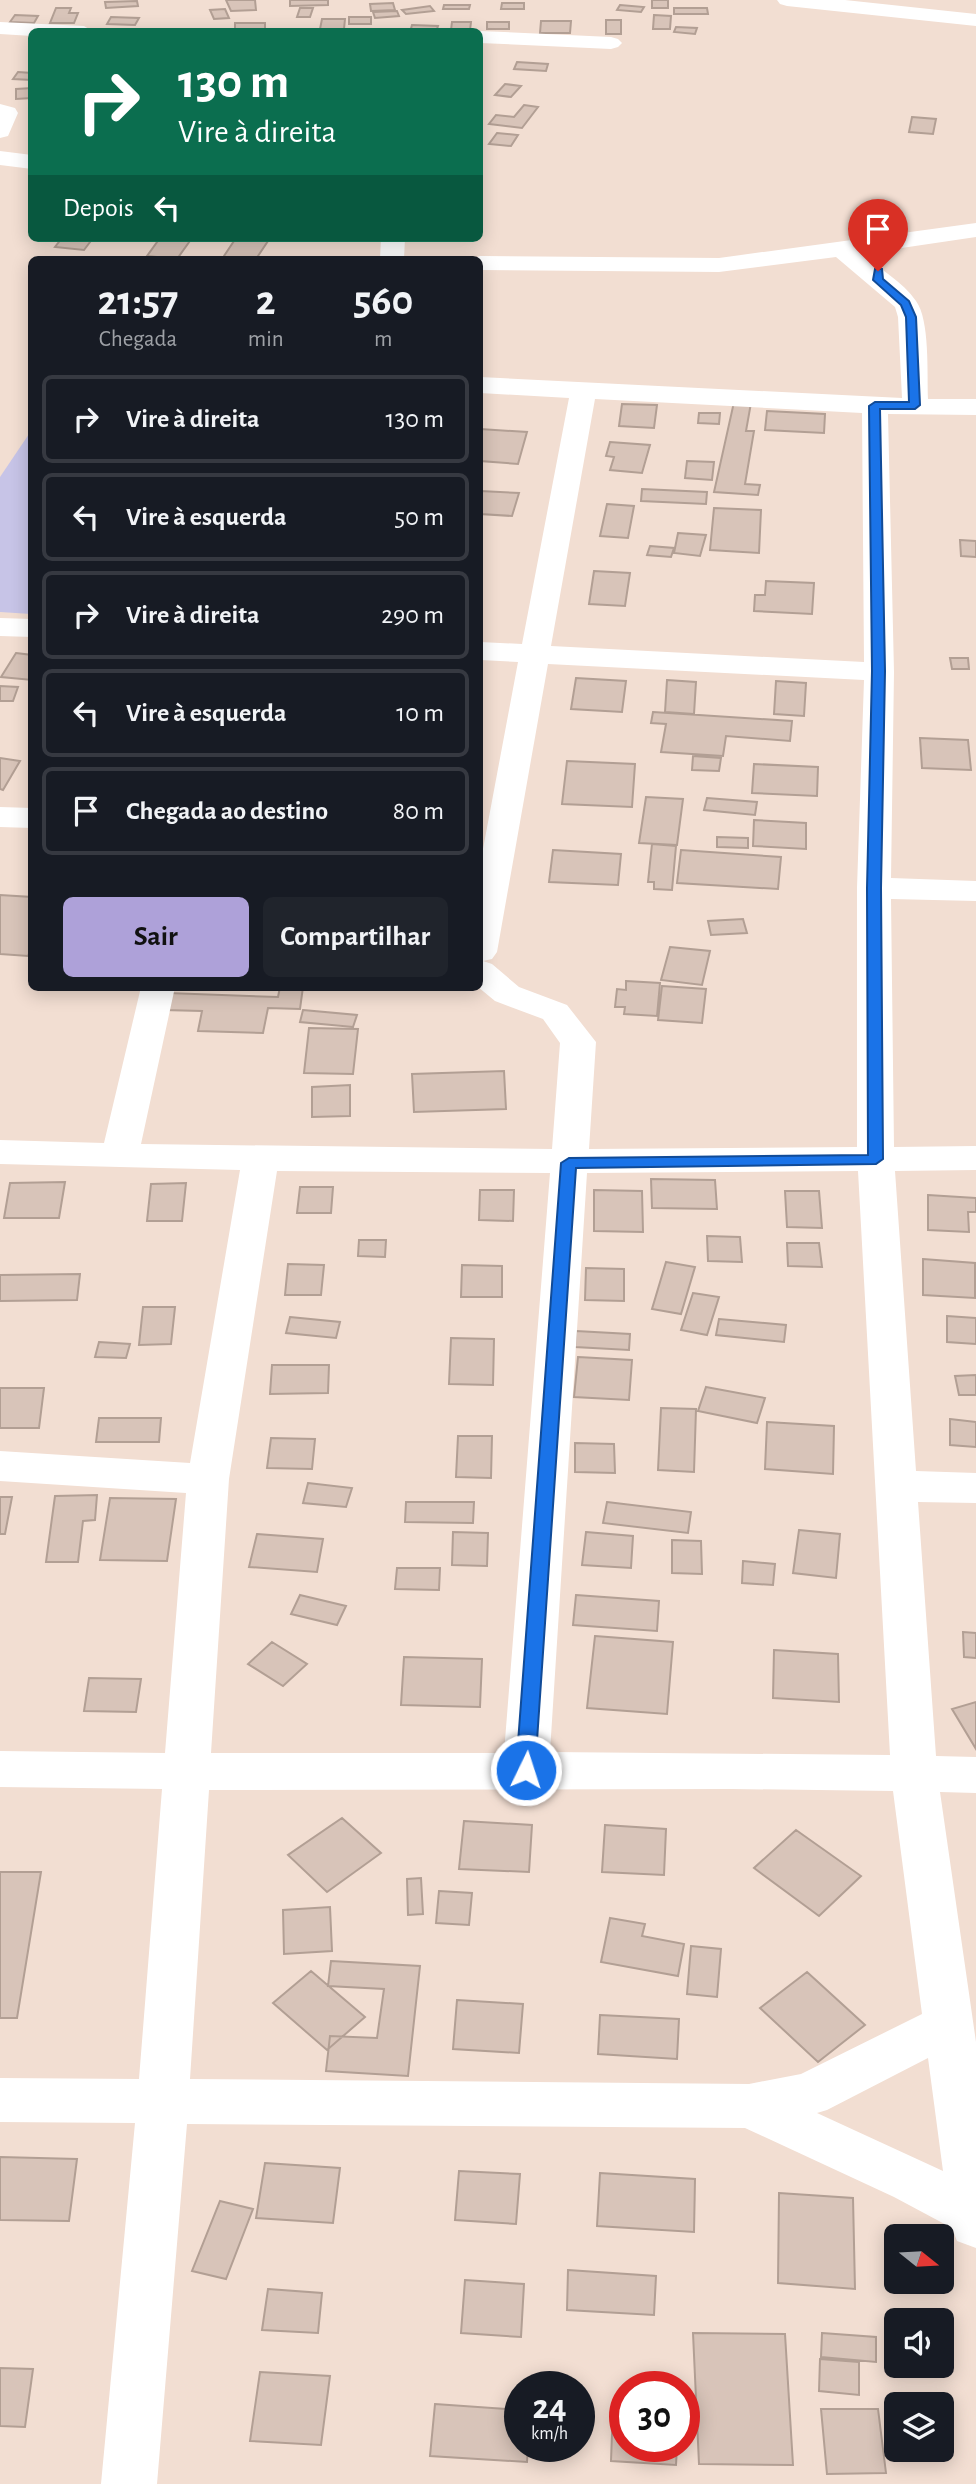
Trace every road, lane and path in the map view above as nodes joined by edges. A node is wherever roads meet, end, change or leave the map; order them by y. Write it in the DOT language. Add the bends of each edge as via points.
graph roads {
  1 [pos="787,0"];
  2 [pos="976,20"];
  3 [pos="0,28"];
  4 [pos="28,29"];
  5 [pos="483,37"];
  6 [pos="611,43"];
  7 [pos="0,111"];
  8 [pos="0,131"];
  9 [pos="0,158"];
  10 [pos="28,162"];
  11 [pos="976,230"];
  12 [pos="901,242"];
  13 [pos="841,249"];
  14 [pos="483,262"];
  15 [pos="878,280"];
  16 [pos="483,385"];
  17 [pos="583,392"];
  18 [pos="915,405"];
  19 [pos="875,406"];
  20 [pos="976,407"];
  21 [pos="0,627"];
  22 [pos="28,628"];
  23 [pos="483,650"];
  24 [pos="534,653"];
  25 [pos="879,671"];
  26 [pos="0,817"];
  27 [pos="28,818"];
  28 [pos="874,888"];
  29 [pos="976,891"];
  30 [pos="483,935"];
  31 [pos="483,974"];
  32 [pos="157,991"];
  33 [pos="0,1152"];
  34 [pos="120,1157"];
  35 [pos="976,1158"];
  36 [pos="876,1159"];
  37 [pos="260,1161"];
  38 [pos="569,1163"];
  39 [pos="0,1466"];
  40 [pos="208,1479"];
  41 [pos="897,1486"];
  42 [pos="976,1488"];
  43 [pos="0,1769"];
  44 [pos="526,1770"];
  45 [pos="914,1773"];
  46 [pos="187,1774"];
  47 [pos="976,1775"];
  48 [pos="949,2024"];
  49 [pos="0,2100"];
  50 [pos="163,2100"];
  51 [pos="749,2106"];
  52 [pos="975,2219"];
  53 [pos="129,2484"];
  1 -- 2 [label="street"];
  3 -- 4 [label="street"];
  5 -- 6 [label="street"];
  7 -- 8 [label="street" via="7,113"];
  9 -- 10 [label="street"];
  11 -- 12 [label="street"];
  12 -- 13 [label="street"];
  12 -- 15 [label="street" via="884,257"];
  13 -- 14 [label="street" via="719,265"];
  13 -- 15 [label="street"];
  15 -- 18 [label="street" via="906,304 911,317"];
  16 -- 17 [label="street"];
  17 -- 19 [label="street"];
  17 -- 24 [label="street"];
  18 -- 19 [label="street"];
  18 -- 20 [label="street"];
  19 -- 25 [label="street"];
  21 -- 22 [label="street"];
  23 -- 24 [label="street"];
  24 -- 25 [label="street"];
  24 -- 30 [label="street"];
  25 -- 28 [label="street"];
  26 -- 27 [label="street"];
  28 -- 29 [label="street"];
  28 -- 36 [label="street"];
  31 -- 38 [label="street" via="507,995 555,1012 578,1042"];
  32 -- 34 [label="street"];
  33 -- 34 [label="street"];
  34 -- 37 [label="street"];
  35 -- 36 [label="street"];
  36 -- 38 [label="street"];
  36 -- 41 [label="street"];
  37 -- 38 [label="street"];
  37 -- 40 [label="street"];
  38 -- 44 [label="street"];
  39 -- 40 [label="street"];
  40 -- 46 [label="street"];
  41 -- 42 [label="street"];
  41 -- 45 [label="street"];
  43 -- 46 [label="street"];
  44 -- 45 [label="street"];
  44 -- 46 [label="street"];
  45 -- 47 [label="street"];
  45 -- 48 [label="street"];
  46 -- 50 [label="street"];
  48 -- 51 [label="street" via="809,2094"];
  48 -- 52 [label="street"];
  49 -- 50 [label="street"];
  50 -- 51 [label="street"];
  50 -- 53 [label="street"];
  51 -- 52 [label="street" via="912,2181"];
}
